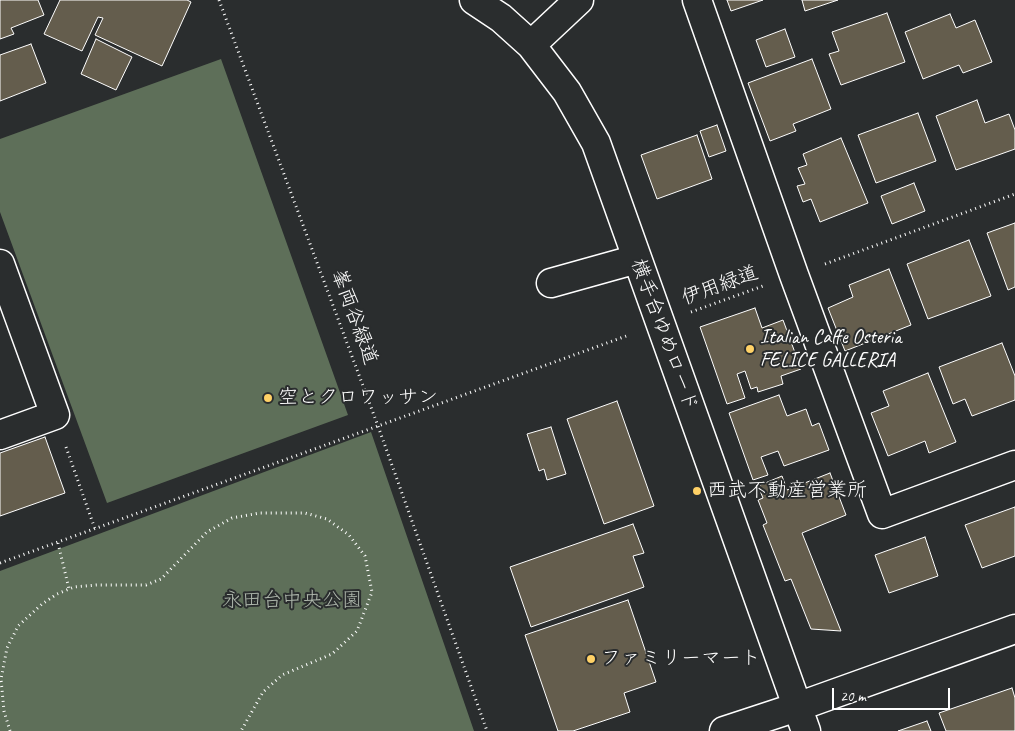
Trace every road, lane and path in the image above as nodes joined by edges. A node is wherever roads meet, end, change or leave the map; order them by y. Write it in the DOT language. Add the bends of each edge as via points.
graph roads {
  1 [pos="219,0"];
  2 [pos="474,0"];
  3 [pos="579,0"];
  4 [pos="697,0"];
  5 [pos="531,45"];
  6 [pos="1015,194"];
  7 [pos="638,259"];
  8 [pos="0,264"];
  9 [pos="794,275"];
  10 [pos="551,283"];
  11 [pos="660,324"];
  12 [pos="55,415"];
  13 [pos="378,426"];
  14 [pos="0,435"];
  15 [pos="1015,465"];
  16 [pos="95,529"];
  17 [pos="58,542"];
  18 [pos="0,563"];
  19 [pos="69,589"];
  20 [pos="1015,629"];
  21 [pos="1,696"];
  22 [pos="802,719"];
  23 [pos="10,731"];
  24 [pos="241,731"];
  25 [pos="486,731"];
  26 [pos="724,731"];
  1 -- 13 [label="path, 峯両谷緑道"];
  2 -- 5 [label="street, 横手台ゆめロード" via="501,18"];
  3 -- 5 [label="street"];
  4 -- 9 [label="street"];
  5 -- 7 [label="street, 横手台ゆめロード" via="567,92 596,143"];
  6 -- 9 [label="path, 伊用緑道"];
  7 -- 10 [label="street"];
  7 -- 11 [label="street, 横手台ゆめロード"];
  8 -- 12 [label="street"];
  9 -- 11 [label="path, 伊用緑道"];
  9 -- 15 [label="street" via="882,514"];
  11 -- 13 [label="path, 伊用緑道"];
  11 -- 22 [label="street, 横手台ゆめロード"];
  12 -- 14 [label="street"];
  12 -- 16 [label="path"];
  13 -- 16 [label="path, 伊用緑道"];
  13 -- 25 [label="path, 峯両谷緑道"];
  16 -- 17 [label="path, 伊用緑道"];
  17 -- 18 [label="path, 伊用緑道"];
  17 -- 19 [label="path"];
  19 -- 21 [label="path" via="42,604 18,626 7,648"];
  19 -- 24 [label="path" via="96,585 146,585 161,580 207,532 232,518 260,513 305,513 327,518 349,535 365,556 372,592 357,631 332,654 282,676 263,692"];
  20 -- 22 [label="street"];
  21 -- 23 [label="path"];
  22 -- 26 [label="street"];
}
